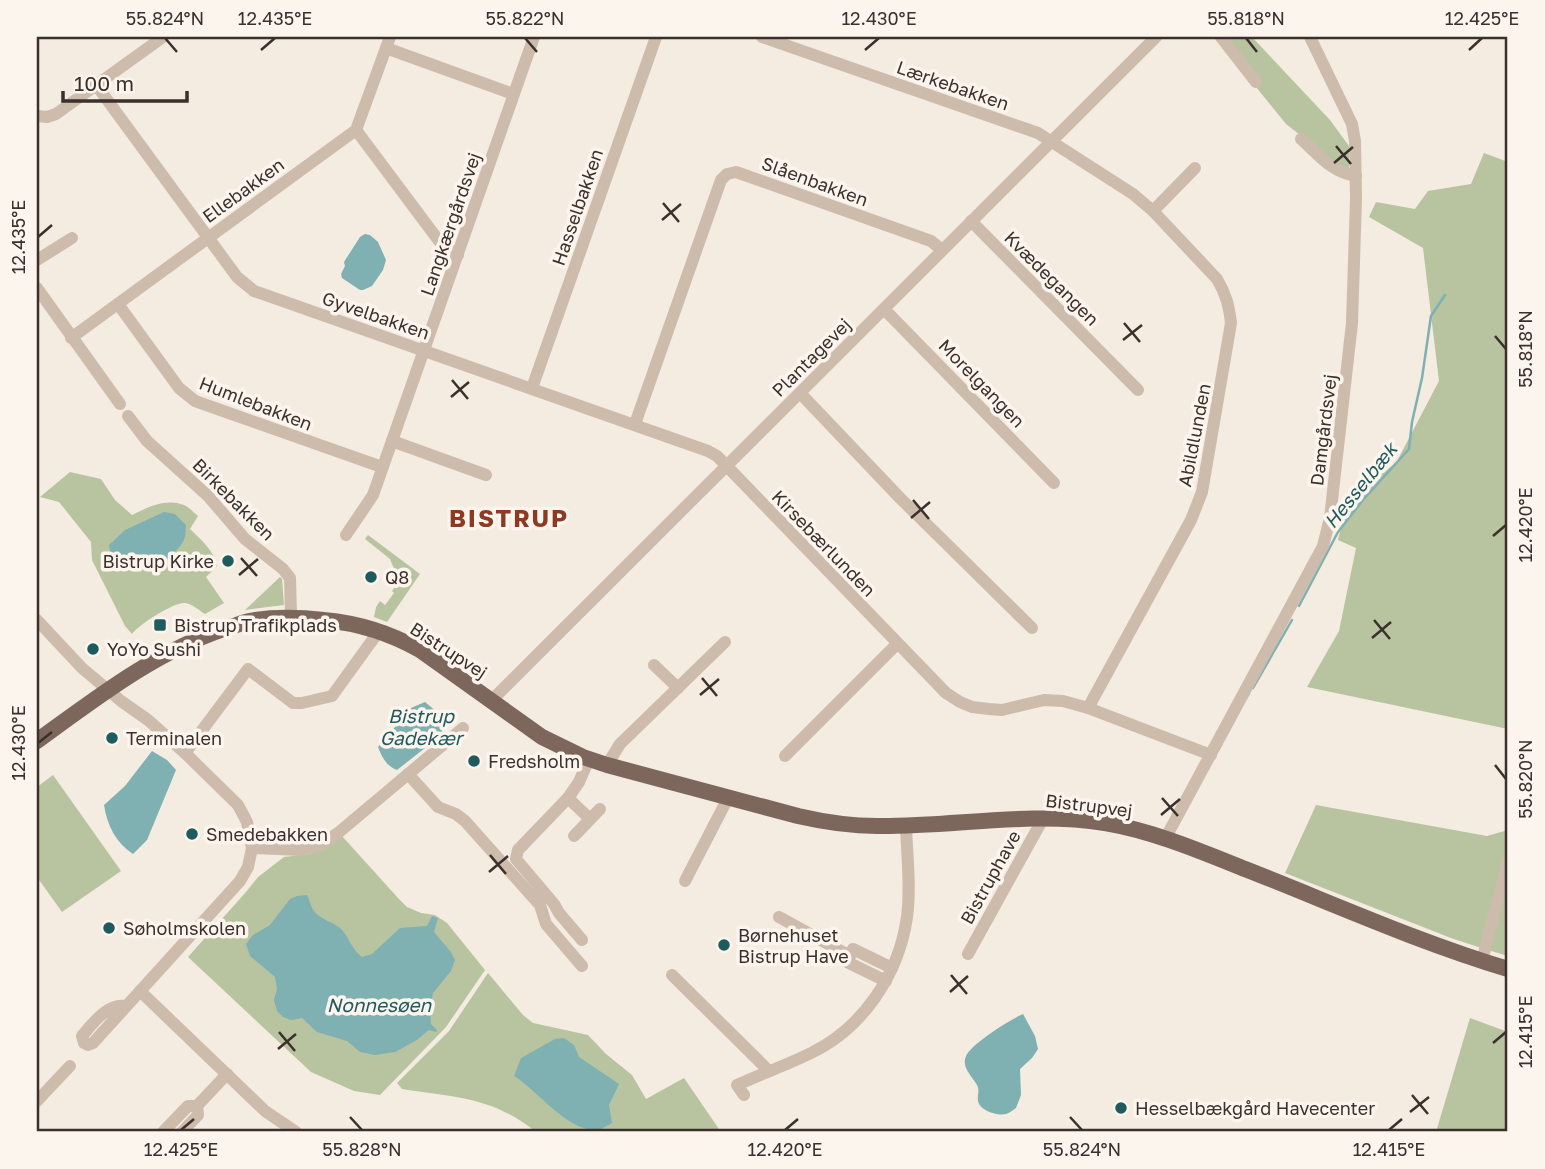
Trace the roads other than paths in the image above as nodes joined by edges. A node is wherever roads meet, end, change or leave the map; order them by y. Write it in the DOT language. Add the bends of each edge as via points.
graph roads {
  1 [pos="163,37"];
  2 [pos="534,37"];
  3 [pos="656,37"];
  4 [pos="762,37"];
  5 [pos="1156,37"];
  6 [pos="1221,37"];
  7 [pos="1310,37"];
  8 [pos="388,43"];
  9 [pos="1256,82"];
  10 [pos="97,86"];
  11 [pos="513,94"];
  12 [pos="37,116"];
  13 [pos="356,130"];
  14 [pos="1301,139"];
  15 [pos="1050,142"];
  16 [pos="1195,168"];
  17 [pos="1356,176"];
  18 [pos="1153,211"];
  19 [pos="971,221"];
  20 [pos="72,238"];
  21 [pos="207,238"];
  22 [pos="942,250"];
  23 [pos="458,255"];
  24 [pos="37,260"];
  25 [pos="37,288"];
  26 [pos="118,304"];
  27 [pos="884,309"];
  28 [pos="71,338"];
  29 [pos="424,351"];
  30 [pos="532,388"];
  31 [pos="1138,390"];
  32 [pos="800,393"];
  33 [pos="120,404"];
  34 [pos="128,416"];
  35 [pos="635,424"];
  36 [pos="392,441"];
  37 [pos="383,467"];
  38 [pos="726,467"];
  39 [pos="486,475"];
  40 [pos="1054,483"];
  41 [pos="346,535"];
  42 [pos="291,616"];
  43 [pos="37,620"];
  44 [pos="1032,628"];
  45 [pos="379,631"];
  46 [pos="725,642"];
  47 [pos="897,644"];
  48 [pos="654,665"];
  49 [pos="678,688"];
  50 [pos="108,690"];
  51 [pos="491,701"];
  52 [pos="1088,708"];
  53 [pos="463,728"];
  54 [pos="37,741"];
  55 [pos="185,753"];
  56 [pos="1211,755"];
  57 [pos="785,756"];
  58 [pos="589,759"];
  59 [pos="607,765"];
  60 [pos="408,774"];
  61 [pos="568,798"];
  62 [pos="727,798"];
  63 [pos="600,809"];
  64 [pos="1044,817"];
  65 [pos="590,819"];
  66 [pos="906,826"];
  67 [pos="574,836"];
  68 [pos="1165,839"];
  69 [pos="252,848"];
  70 [pos="1508,860"];
  71 [pos="685,881"];
  72 [pos="779,917"];
  73 [pos="582,940"];
  74 [pos="968,954"];
  75 [pos="850,956"];
  76 [pos="1482,961"];
  77 [pos="582,966"];
  78 [pos="892,968"];
  79 [pos="1508,969"];
  80 [pos="672,975"];
  81 [pos="886,981"];
  82 [pos="140,991"];
  83 [pos="125,1006"];
  84 [pos="71,1066"];
  85 [pos="769,1071"];
  86 [pos="227,1074"];
  87 [pos="744,1095"];
  88 [pos="37,1101"];
  89 [pos="197,1107"];
  90 [pos="163,1132"];
  91 [pos="182,1132"];
  92 [pos="296,1132"];
  1 -- 10 [label="street"];
  2 -- 11 [label="street, Langkærgårdsvej"];
  3 -- 30 [label="street, Hasselbakken"];
  4 -- 15 [label="street, Lærkebakken" via="1038,133"];
  5 -- 15 [label="street, Plantagevej"];
  6 -- 9 [label="street"];
  7 -- 17 [label="street, Damgårdsvej" via="1352,124"];
  8 -- 11 [label="street"];
  8 -- 13 [label="street"];
  10 -- 12 [label="street" via="56,114"];
  10 -- 21 [label="street, Gyvelbakken"];
  11 -- 23 [label="street, Langkærgårdsvej"];
  13 -- 21 [label="street, Ellebakken"];
  13 -- 23 [label="street" via="439,242"];
  14 -- 17 [label="street" via="1335,170"];
  15 -- 18 [label="street, Abildlunden"];
  15 -- 19 [label="street, Plantagevej"];
  16 -- 18 [label="street"];
  17 -- 56 [label="street, Damgårdsvej" via="1351,333 1323,546"];
  18 -- 52 [label="street, Abildlunden" via="1217,279 1225,292 1231,323 1202,492"];
  19 -- 22 [label="street, Plantagevej"];
  19 -- 31 [label="street, Kvædegangen"];
  20 -- 24 [label="street"];
  21 -- 26 [label="street, Ellebakken"];
  21 -- 29 [label="street, Gyvelbakken" via="254,291"];
  22 -- 27 [label="street, Plantagevej"];
  22 -- 35 [label="street, Slåenbakken" via="931,241 749,176 727,174 721,180"];
  23 -- 29 [label="street, Langkærgårdsvej"];
  25 -- 28 [label="street"];
  26 -- 28 [label="street, Ellebakken"];
  26 -- 37 [label="street, Humlebakken" via="179,388 195,401"];
  27 -- 32 [label="street, Plantagevej"];
  27 -- 40 [label="street, Morelgangen"];
  28 -- 33 [label="street"];
  29 -- 30 [label="street, Gyvelbakken"];
  29 -- 36 [label="street, Langkærgårdsvej"];
  30 -- 35 [label="street, Gyvelbakken"];
  32 -- 38 [label="street, Plantagevej"];
  32 -- 44 [label="street"];
  34 -- 42 [label="street, Birkebakken" via="244,539 283,569 290,578"];
  35 -- 38 [label="street, Gyvelbakken" via="708,451"];
  36 -- 37 [label="street, Langkærgårdsvej"];
  36 -- 39 [label="street"];
  37 -- 41 [label="street, Langkærgårdsvej" via="369,501"];
  38 -- 47 [label="street, Kirsebærlunden"];
  38 -- 51 [label="street, Plantagevej"];
  42 -- 45 [label="main road, Bistrupvej"];
  42 -- 50 [label="main road, Bistrupvej" via="248,621 207,635"];
  43 -- 50 [label="street"];
  45 -- 51 [label="main road, Bistrupvej" via="419,650"];
  45 -- 55 [label="street" via="332,696 293,703 248,668"];
  46 -- 49 [label="street"];
  47 -- 52 [label="street, Kirsebærlunden" via="946,693 972,707 1002,709 1044,700"];
  47 -- 57 [label="street"];
  48 -- 49 [label="street"];
  49 -- 59 [label="street" via="620,744"];
  50 -- 54 [label="main road, Bistrupvej"];
  50 -- 55 [label="street"];
  51 -- 58 [label="main road, Bistrupvej" via="542,737"];
  52 -- 56 [label="street, Kirsebærlunden"];
  53 -- 60 [label="street"];
  55 -- 69 [label="street" via="244,813"];
  56 -- 68 [label="street, Damgårdsvej"];
  58 -- 59 [label="main road, Bistrupvej"];
  58 -- 61 [label="street"];
  59 -- 62 [label="main road, Bistrupvej"];
  60 -- 69 [label="street" via="321,845 302,850"];
  60 -- 77 [label="street" via="438,807 465,821 540,905 546,925"];
  61 -- 65 [label="street"];
  61 -- 73 [label="street" via="518,850 516,859"];
  62 -- 66 [label="main road, Bistrupvej" via="822,821"];
  62 -- 71 [label="street"];
  63 -- 65 [label="street"];
  64 -- 66 [label="main road, Bistrupvej"];
  64 -- 68 [label="main road, Bistrupvej" via="1104,823"];
  64 -- 74 [label="street, Bistruphave"];
  65 -- 67 [label="street"];
  66 -- 78 [label="street" via="907,917"];
  68 -- 76 [label="main road, Bistrupvej"];
  69 -- 82 [label="street" via="240,881"];
  70 -- 76 [label="street"];
  72 -- 75 [label="street"];
  75 -- 78 [label="street" via="853,949"];
  75 -- 81 [label="street" via="846,962"];
  76 -- 79 [label="main road, Bistrupvej"];
  78 -- 81 [label="street"];
  80 -- 85 [label="street"];
  81 -- 85 [label="street" via="838,1037"];
  82 -- 83 [label="street"];
  82 -- 86 [label="street"];
  84 -- 88 [label="street"];
  85 -- 87 [label="street" via="737,1085"];
  86 -- 89 [label="street"];
  86 -- 92 [label="street" via="265,1111"];
  89 -- 90 [label="street" via="188,1106"];
  89 -- 91 [label="street" via="198,1115"];
}
